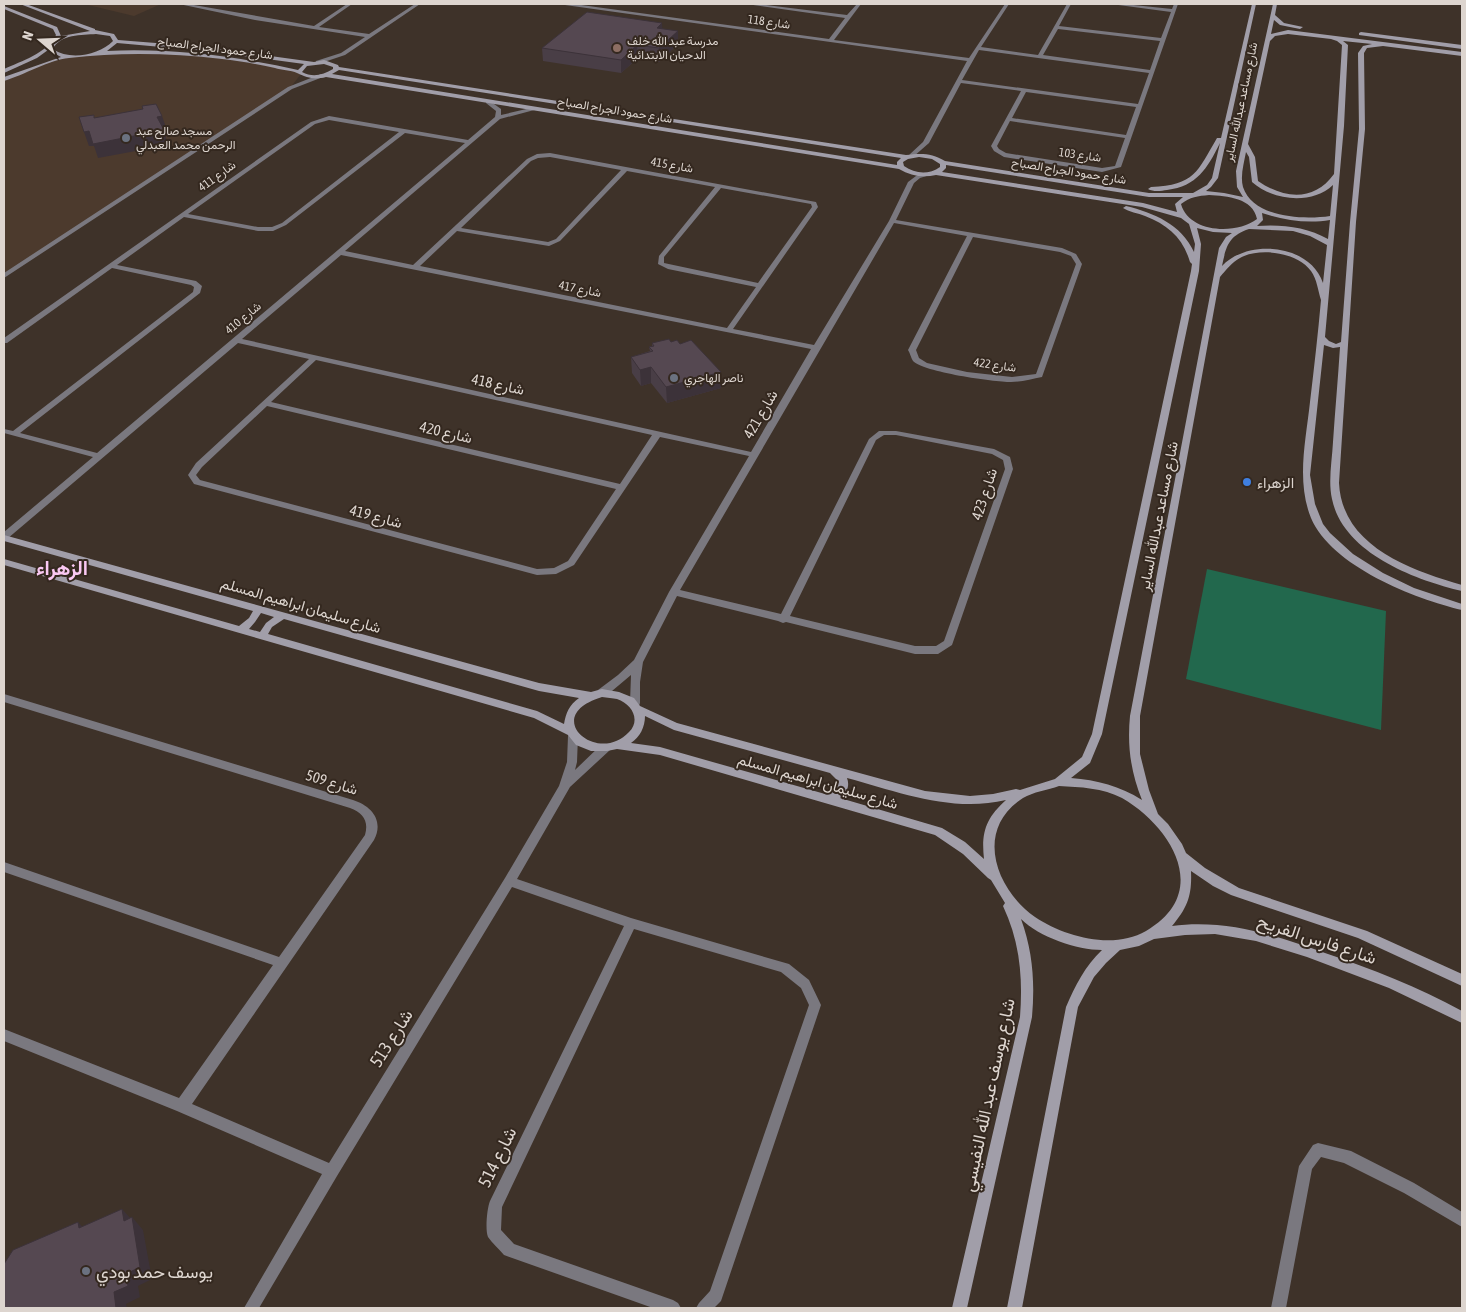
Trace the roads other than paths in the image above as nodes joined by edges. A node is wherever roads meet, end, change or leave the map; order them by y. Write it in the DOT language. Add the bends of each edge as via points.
graph roads {
  1 [pos="22,4"];
  2 [pos="181,4"];
  3 [pos="350,4"];
  4 [pos="418,4"];
  5 [pos="566,4"];
  6 [pos="748,4"];
  7 [pos="859,4"];
  8 [pos="1007,4"];
  9 [pos="1069,4"];
  10 [pos="1113,4"];
  11 [pos="1176,4"];
  12 [pos="1254,4"];
  13 [pos="1275,4"];
  14 [pos="594,6"];
  15 [pos="4,7"];
  16 [pos="1174,11"];
  17 [pos="1272,15"];
  18 [pos="848,17"];
  19 [pos="315,27"];
  20 [pos="1056,27"];
  21 [pos="1309,31"];
  22 [pos="106,33"];
  23 [pos="369,36"];
  24 [pos="1326,36"];
  25 [pos="830,40"];
  26 [pos="1164,40"];
  27 [pos="116,41"];
  28 [pos="1266,42"];
  29 [pos="53,43"];
  30 [pos="1383,44"];
  31 [pos="1462,46"];
  32 [pos="978,48"];
  33 [pos="97,53"];
  34 [pos="249,54"];
  35 [pos="343,54"];
  36 [pos="1462,54"];
  37 [pos="78,56"];
  38 [pos="1040,56"];
  39 [pos="970,60"];
  40 [pos="238,61"];
  41 [pos="315,63"];
  42 [pos="336,67"];
  43 [pos="4,71"];
  44 [pos="1152,72"];
  45 [pos="300,73"];
  46 [pos="323,76"];
  47 [pos="4,79"];
  48 [pos="960,81"];
  49 [pos="290,88"];
  50 [pos="1024,90"];
  51 [pos="488,102"];
  52 [pos="1139,106"];
  53 [pos="535,109"];
  54 [pos="605,110"];
  55 [pos="498,118"];
  56 [pos="596,118"];
  57 [pos="1008,119"];
  58 [pos="1352,126"];
  59 [pos="404,131"];
  60 [pos="1224,132"];
  61 [pos="1129,137"];
  62 [pos="470,142"];
  63 [pos="926,143"];
  64 [pos="822,144"];
  65 [pos="1245,144"];
  66 [pos="815,153"];
  67 [pos="909,156"];
  68 [pos="934,157"];
  69 [pos="943,163"];
  70 [pos="626,168"];
  71 [pos="903,169"];
  72 [pos="1337,172"];
  73 [pos="934,173"];
  74 [pos="911,182"];
  75 [pos="1062,182"];
  76 [pos="1078,185"];
  77 [pos="720,186"];
  78 [pos="1059,192"];
  79 [pos="1075,194"];
  80 [pos="1195,194"];
  81 [pos="1250,204"];
  82 [pos="1257,209"];
  83 [pos="183,216"];
  84 [pos="1182,216"];
  85 [pos="1333,217"];
  86 [pos="892,221"];
  87 [pos="1192,223"];
  88 [pos="1250,228"];
  89 [pos="456,229"];
  90 [pos="1240,231"];
  91 [pos="971,234"];
  92 [pos="1331,244"];
  93 [pos="339,252"];
  94 [pos="112,266"];
  95 [pos="415,267"];
  96 [pos="1195,271"];
  97 [pos="1218,275"];
  98 [pos="4,276"];
  99 [pos="759,285"];
  100 [pos="1326,301"];
  101 [pos="729,330"];
  102 [pos="1322,338"];
  103 [pos="235,340"];
  104 [pos="4,341"];
  105 [pos="1345,342"];
  106 [pos="816,348"];
  107 [pos="315,357"];
  108 [pos="265,403"];
  109 [pos="4,431"];
  110 [pos="658,433"];
  111 [pos="15,434"];
  112 [pos="754,455"];
  113 [pos="98,456"];
  114 [pos="620,487"];
  115 [pos="4,538"];
  116 [pos="4,562"];
  117 [pos="1447,584"];
  118 [pos="1462,588"];
  119 [pos="674,592"];
  120 [pos="1445,602"];
  121 [pos="1462,607"];
  122 [pos="259,608"];
  123 [pos="283,615"];
  124 [pos="783,620"];
  125 [pos="240,631"];
  126 [pos="262,637"];
  127 [pos="638,662"];
  128 [pos="602,693"];
  129 [pos="590,696"];
  130 [pos="4,698"];
  131 [pos="637,706"];
  132 [pos="571,734"];
  133 [pos="618,745"];
  134 [pos="606,748"];
  135 [pos="834,770"];
  136 [pos="1059,782"];
  137 [pos="564,787"];
  138 [pos="1027,790"];
  139 [pos="825,799"];
  140 [pos="1153,813"];
  141 [pos="1183,857"];
  142 [pos="4,867"];
  143 [pos="993,877"];
  144 [pos="509,881"];
  145 [pos="1001,892"];
  146 [pos="631,923"];
  147 [pos="1154,934"];
  148 [pos="1116,946"];
  149 [pos="282,963"];
  150 [pos="1462,980"];
  151 [pos="1462,1017"];
  152 [pos="4,1035"];
  153 [pos="182,1106"];
  154 [pos="332,1171"];
  155 [pos="1462,1220"];
  156 [pos="251,1308"];
  157 [pos="674,1308"];
  158 [pos="704,1308"];
  159 [pos="959,1308"];
  160 [pos="1014,1308"];
  161 [pos="1278,1308"];
  1 -- 22 [label="street"];
  2 -- 19 [label="street"];
  3 -- 19 [label="street"];
  4 -- 23 [label="street"];
  5 -- 14 [label="street, شارع 118"];
  6 -- 18 [label="street"];
  7 -- 18 [label="street"];
  8 -- 32 [label="street"];
  9 -- 20 [label="street"];
  10 -- 16 [label="street"];
  11 -- 16 [label="street, شارع 103"];
  12 -- 60 [label="street, شارع مساعد عبدالله الساير"];
  13 -- 17 [label="street, شارع مساعد عبدالله الساير"];
  14 -- 25 [label="street, شارع 118"];
  15 -- 29 [label="street" via="55,28 59,35"];
  16 -- 26 [label="street, شارع 103"];
  17 -- 21 [label="street" via="1282,24"];
  17 -- 28 [label="street, شارع مساعد عبدالله الساير"];
  18 -- 25 [label="street"];
  19 -- 23 [label="street"];
  20 -- 26 [label="street"];
  20 -- 38 [label="street"];
  21 -- 24 [label="street"];
  21 -- 28 [label="street" via="1278,33"];
  21 -- 31 [label="street"];
  22 -- 27 [label="street"];
  22 -- 29 [label="street" via="85,33"];
  23 -- 35 [label="street"];
  24 -- 30 [label="street"];
  24 -- 58 [label="street" via="1345,45"];
  25 -- 39 [label="street, شارع 118"];
  26 -- 44 [label="street, شارع 103"];
  27 -- 33 [label="street"];
  27 -- 34 [label="street, شارع حمود الجراح الصباح"];
  28 -- 65 [label="street, شارع مساعد عبدالله الساير"];
  29 -- 37 [label="street" via="50,49 53,52"];
  29 -- 43 [label="street" via="36,57"];
  30 -- 36 [label="street"];
  30 -- 58 [label="street" via="1365,47 1361,53"];
  32 -- 38 [label="street"];
  32 -- 39 [label="street"];
  33 -- 37 [label="street, شارع حمود الجراح الصباح"];
  33 -- 40 [label="street, شارع حمود الجراح الصباح" via="188,54"];
  34 -- 40 [label="street"];
  34 -- 41 [label="street, شارع حمود الجراح الصباح"];
  35 -- 41 [label="street"];
  35 -- 42 [label="street"];
  37 -- 47 [label="street, شارع حمود الجراح الصباح" via="53,60"];
  38 -- 44 [label="street"];
  39 -- 48 [label="street"];
  40 -- 45 [label="street, شارع حمود الجراح الصباح"];
  41 -- 42 [label="street, شارع حمود الجراح الصباح" via="329,63"];
  41 -- 45 [label="street" via="300,69"];
  42 -- 46 [label="street" via="334,72"];
  42 -- 54 [label="street, شارع حمود الجراح الصباح"];
  44 -- 52 [label="street, شارع 103"];
  45 -- 46 [label="street, شارع حمود الجراح الصباح" via="311,77"];
  45 -- 49 [label="street"];
  46 -- 49 [label="street"];
  46 -- 51 [label="street, شارع حمود الجراح الصباح"];
  48 -- 50 [label="street"];
  48 -- 63 [label="street"];
  49 -- 98 [label="street"];
  50 -- 52 [label="street"];
  50 -- 57 [label="street, شارع 103"];
  51 -- 53 [label="street, شارع حمود الجراح الصباح"];
  51 -- 55 [label="street" via="499,110"];
  52 -- 61 [label="street, شارع 103"];
  53 -- 55 [label="street, شارع 410"];
  53 -- 56 [label="street, شارع حمود الجراح الصباح"];
  54 -- 56 [label="street" via="605,115"];
  54 -- 64 [label="street, شارع حمود الجراح الصباح"];
  55 -- 62 [label="street, شارع 410"];
  56 -- 66 [label="street, شارع حمود الجراح الصباح"];
  57 -- 61 [label="street"];
  57 -- 61 [label="street, شارع 103" via="994,146 1004,155 1102,170 1118,167"];
  58 -- 72 [label="street"];
  58 -- 105 [label="street" via="1353,222"];
  59 -- 62 [label="street, شارع 411"];
  59 -- 83 [label="street, شارع 411" via="329,118 313,123"];
  59 -- 83 [label="street" via="273,230"];
  60 -- 75 [label="street" via="1202,172 1184,185 1153,189"];
  60 -- 80 [label="street, شارع مساعد عبدالله الساير" via="1215,178"];
  62 -- 93 [label="street, شارع 410"];
  63 -- 67 [label="street"];
  63 -- 68 [label="street"];
  64 -- 66 [label="street"];
  64 -- 67 [label="street, شارع حمود الجراح الصباح"];
  65 -- 72 [label="street" via="1252,157 1256,182 1273,192 1310,196 1334,181"];
  65 -- 81 [label="street, شارع مساعد عبدالله الساير" via="1239,182"];
  66 -- 71 [label="street, شارع حمود الجراح الصباح"];
  67 -- 68 [label="street, شارع حمود الجراح الصباح"];
  67 -- 71 [label="street" via="900,162"];
  68 -- 69 [label="street"];
  69 -- 73 [label="street" via="943,168"];
  69 -- 75 [label="street, شارع حمود الجراح الصباح"];
  70 -- 77 [label="street, شارع 415"];
  70 -- 89 [label="street, شارع 415" via="550,155 537,156"];
  70 -- 89 [label="street" via="558,240 549,244"];
  71 -- 73 [label="street, شارع حمود الجراح الصباح" via="922,175"];
  71 -- 74 [label="street"];
  72 -- 85 [label="street"];
  73 -- 74 [label="street"];
  73 -- 78 [label="street, شارع حمود الجراح الصباح"];
  74 -- 86 [label="street, شارع 421"];
  75 -- 76 [label="street, شارع حمود الجراح الصباح"];
  76 -- 79 [label="street" via="1079,192"];
  76 -- 80 [label="street, شارع حمود الجراح الصباح" via="1149,195"];
  77 -- 99 [label="street, شارع 415" via="814,203 815,207"];
  77 -- 99 [label="street" via="661,257 661,264"];
  78 -- 79 [label="street, شارع حمود الجراح الصباح"];
  78 -- 96 [label="street" via="1137,211 1166,223 1189,245"];
  79 -- 84 [label="street, شارع حمود الجراح الصباح" via="1151,206"];
  80 -- 81 [label="street, شارع حمود الجراح الصباح" via="1226,195"];
  80 -- 84 [label="street, شارع مساعد عبدالله الساير" via="1183,198 1178,204"];
  81 -- 82 [label="street"];
  82 -- 85 [label="street" via="1302,220"];
  82 -- 88 [label="street" via="1260,220"];
  83 -- 94 [label="street, شارع 411"];
  84 -- 87 [label="street, شارع حمود الجراح الصباح"];
  85 -- 92 [label="street"];
  86 -- 91 [label="street, شارع 422"];
  86 -- 106 [label="street, شارع 421"];
  87 -- 90 [label="street, شارع حمود الجراح الصباح" via="1215,230"];
  87 -- 96 [label="street, شارع مساعد عبدالله الساير" via="1198,244"];
  88 -- 90 [label="street"];
  88 -- 92 [label="street" via="1303,231"];
  89 -- 95 [label="street, شارع 415"];
  90 -- 97 [label="street, شارع مساعد عبدالله الساير" via="1224,243"];
  91 -- 91 [label="street, شارع 422" via="1062,250 1074,255 1079,264 1038,375 1026,380 1007,380 925,365 916,359 912,350"];
  92 -- 100 [label="street"];
  93 -- 95 [label="street, شارع 417"];
  93 -- 103 [label="street, شارع 410"];
  94 -- 104 [label="street, شارع 411"];
  94 -- 111 [label="street" via="198,286 196,293"];
  95 -- 101 [label="street, شارع 417"];
  96 -- 136 [label="street, شارع مساعد عبدالله الساير" via="1097,734 1086,760"];
  97 -- 100 [label="street" via="1240,255 1262,251 1280,253 1304,262 1314,270"];
  97 -- 140 [label="street, شارع مساعد عبدالله الساير" via="1133,731 1135,763"];
  99 -- 101 [label="street, شارع 415"];
  100 -- 102 [label="street"];
  101 -- 106 [label="street, شارع 417"];
  102 -- 105 [label="street" via="1335,346"];
  102 -- 120 [label="street" via="1306,475 1309,499 1322,530 1354,561 1417,594"];
  103 -- 107 [label="street, شارع 418"];
  103 -- 113 [label="street, شارع 410"];
  105 -- 117 [label="street" via="1335,474 1337,503 1344,520 1374,550 1406,569"];
  106 -- 112 [label="street, شارع 421"];
  107 -- 108 [label="street, شارع 419"];
  107 -- 110 [label="street, شارع 418"];
  108 -- 114 [label="street, شارع 420"];
  108 -- 114 [label="street, شارع 419" via="199,465 192,475 197,482 537,572 556,571 571,563"];
  109 -- 111 [label="street"];
  110 -- 112 [label="street, شارع 418"];
  110 -- 114 [label="street, شارع 419"];
  111 -- 113 [label="street"];
  112 -- 119 [label="street, شارع 421"];
  113 -- 115 [label="street, شارع 410"];
  115 -- 122 [label="street, شارع سليمان ابراهيم المسلم"];
  116 -- 125 [label="street"];
  117 -- 118 [label="street"];
  117 -- 120 [label="street" via="1456,596"];
  119 -- 124 [label="street, شارع 423"];
  119 -- 127 [label="street, شارع 421"];
  120 -- 121 [label="street"];
  122 -- 123 [label="street, شارع سليمان ابراهيم المسلم"];
  122 -- 125 [label="street"];
  123 -- 126 [label="street" via="269,625"];
  123 -- 129 [label="street, شارع سليمان ابراهيم المسلم" via="545,688"];
  124 -- 124 [label="street, شارع 423" via="915,650 938,650 948,642 1009,469 1007,459 994,452 896,433 882,433 873,438"];
  125 -- 126 [label="street"];
  126 -- 132 [label="street" via="537,714"];
  127 -- 128 [label="street, شارع 421"];
  127 -- 131 [label="street, شارع 421" via="635,682"];
  128 -- 129 [label="street"];
  128 -- 131 [label="street" via="626,697"];
  129 -- 132 [label="street" via="576,704 570,713"];
  130 -- 149 [label="street, شارع 509" via="365,810 372,819 370,838"];
  131 -- 133 [label="street" via="640,725 628,740"];
  131 -- 135 [label="street, شارع سليمان ابراهيم المسلم" via="674,726"];
  132 -- 134 [label="street" via="581,743"];
  132 -- 137 [label="street, شارع 513" via="572,762"];
  133 -- 134 [label="street"];
  133 -- 139 [label="street, شارع سليمان ابراهيم المسلم" via="660,751"];
  134 -- 137 [label="street, شارع 513"];
  135 -- 138 [label="street, شارع سليمان ابراهيم المسلم" via="951,800 978,801"];
  135 -- 139 [label="street" via="843,781 843,788 839,794"];
  136 -- 138 [label="street, شارع سليمان ابراهيم المسلم"];
  136 -- 140 [label="street" via="1092,784 1124,795"];
  137 -- 144 [label="street, شارع 513"];
  138 -- 143 [label="street" via="1005,805 992,826 987,850"];
  139 -- 143 [label="street, شارع سليمان ابراهيم المسلم" via="938,831 960,843"];
  140 -- 141 [label="street" via="1171,834"];
  141 -- 147 [label="street" via="1187,879 1183,901 1172,920"];
  141 -- 150 [label="street, شارع فارس الفريح" via="1228,890 1339,926"];
  142 -- 149 [label="street"];
  143 -- 145 [label="street"];
  144 -- 146 [label="street"];
  144 -- 154 [label="street, شارع 513"];
  145 -- 148 [label="street" via="1022,915 1050,933 1083,944"];
  145 -- 159 [label="street, شارع يوسف عبد الله النفيسي" via="1014,915 1028,965 1027,1008"];
  146 -- 157 [label="street, شارع 514" via="495,1206 494,1233 509,1250"];
  146 -- 158 [label="street" via="784,968 805,984 815,1005 716,1296"];
  147 -- 148 [label="street"];
  147 -- 151 [label="street, شارع فارس الفريح" via="1215,929 1258,936 1354,968"];
  148 -- 160 [label="street" via="1089,972 1072,1008"];
  149 -- 153 [label="street, شارع 509"];
  152 -- 153 [label="street"];
  153 -- 154 [label="street"];
  154 -- 156 [label="street, شارع 513"];
  155 -- 161 [label="street" via="1346,1156 1318,1150 1306,1166"];
}
